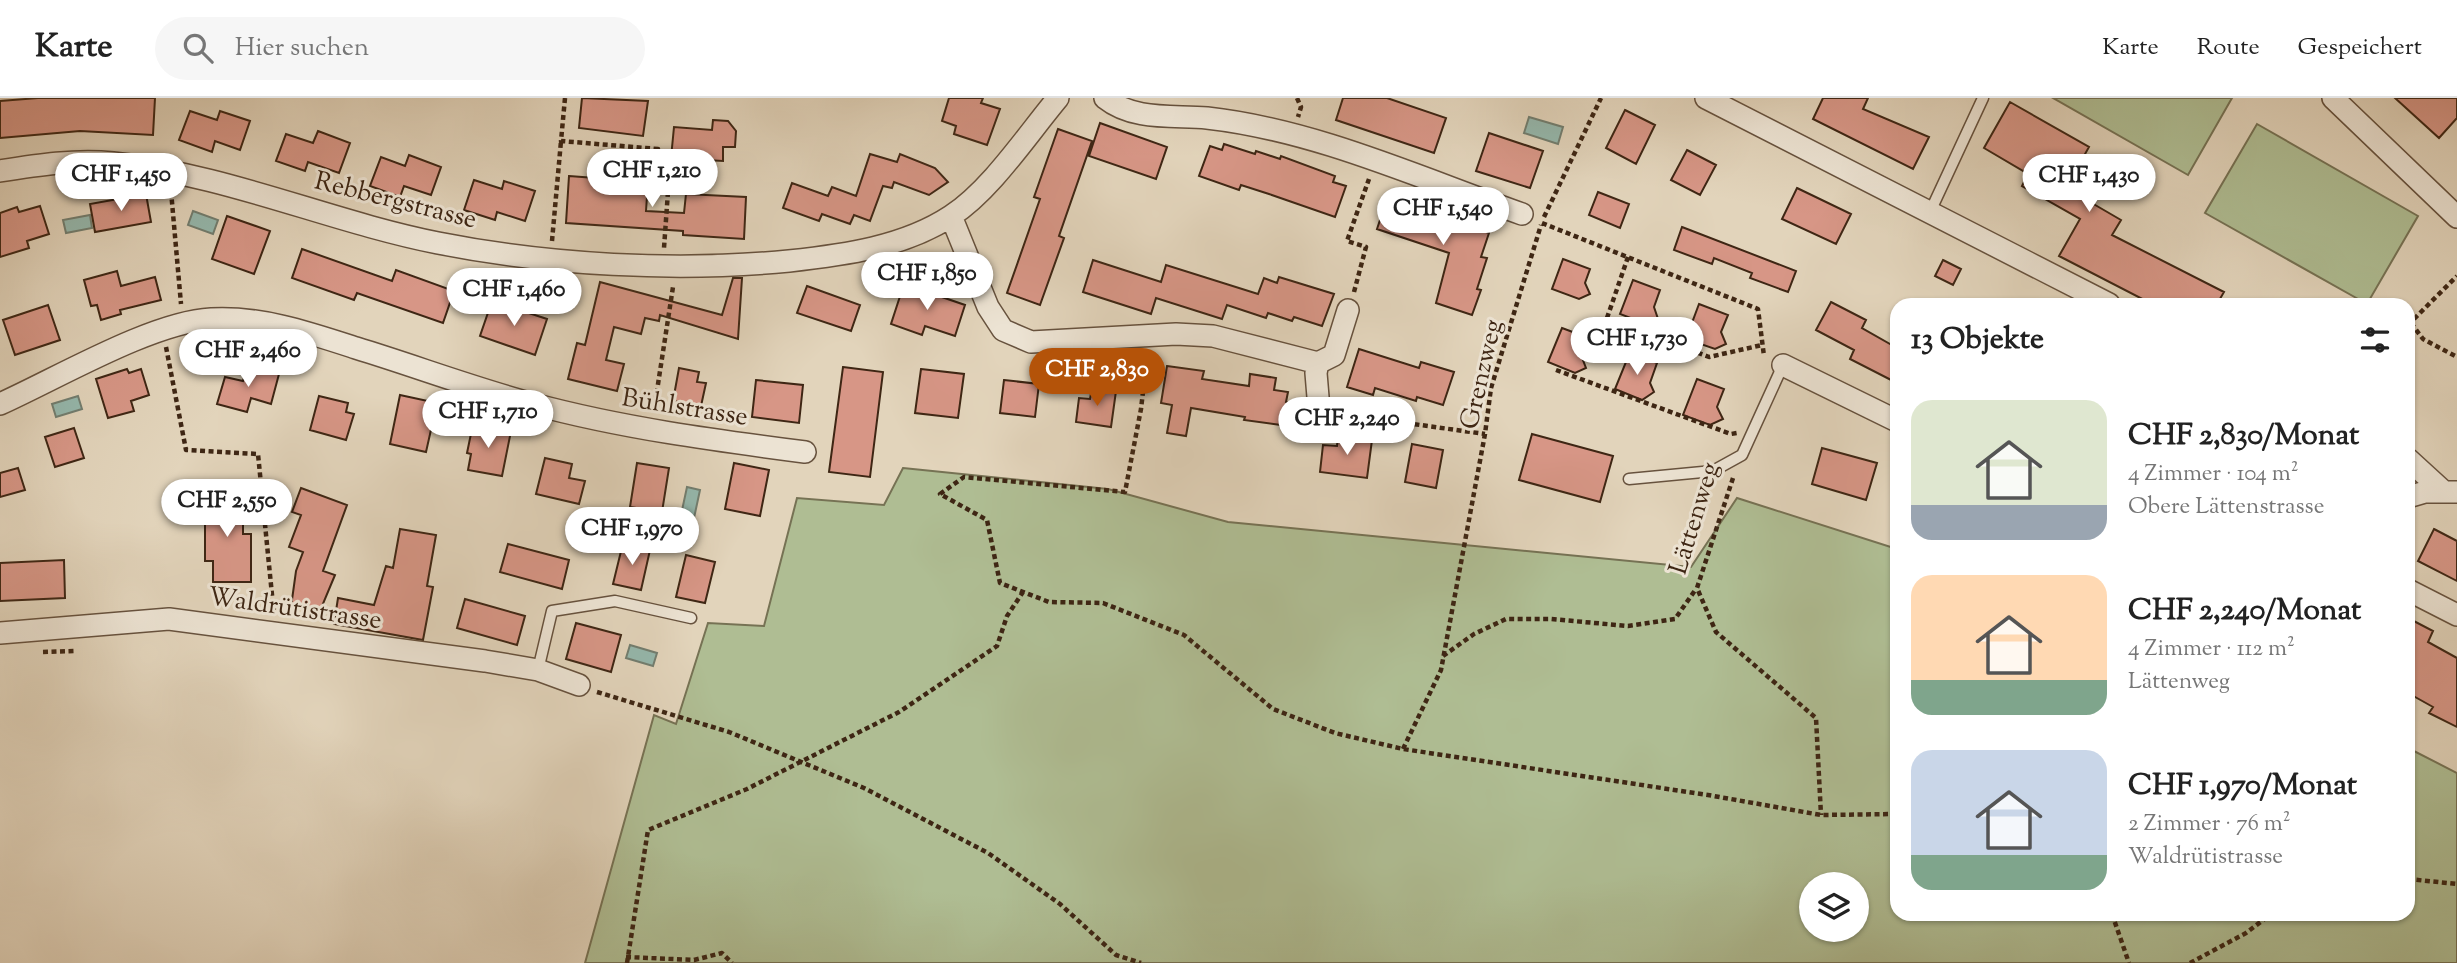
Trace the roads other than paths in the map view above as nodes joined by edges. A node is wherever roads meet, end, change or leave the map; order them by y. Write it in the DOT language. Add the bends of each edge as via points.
graph roads {
  1 [pos="1058,98"];
  2 [pos="1105,98"];
  3 [pos="1706,98"];
  4 [pos="1983,98"];
  5 [pos="2333,98"];
  6 [pos="0,171"];
  7 [pos="1930,212"];
  8 [pos="1522,214"];
  9 [pos="951,216"];
  10 [pos="2457,217"];
  11 [pos="2097,298"];
  12 [pos="1349,310"];
  13 [pos="1318,363"];
  14 [pos="1783,365"];
  15 [pos="0,404"];
  16 [pos="1890,418"];
  17 [pos="1388,428"];
  18 [pos="805,452"];
  19 [pos="2415,464"];
  20 [pos="1629,479"];
  21 [pos="2450,492"];
  22 [pos="2415,496"];
  23 [pos="2415,594"];
  24 [pos="2457,615"];
  25 [pos="691,618"];
  26 [pos="0,633"];
  27 [pos="538,670"];
  28 [pos="579,685"];
  1 -- 9 [label="street, Rebbergstrasse" via="978,192"];
  2 -- 8 [label="street" via="1118,108 1153,116 1239,122 1294,135"];
  3 -- 7 [label="street"];
  4 -- 7 [label="lane"];
  5 -- 10 [label="street"];
  6 -- 9 [label="street, Rebbergstrasse" via="111,163 233,185 438,243 551,258 670,266 758,264 845,255 901,240"];
  7 -- 11 [label="street"];
  9 -- 13 [label="street" via="988,307 1003,330 1031,342 1213,336"];
  12 -- 13 [label="street" via="1334,355"];
  13 -- 17 [label="street" via="1319,409 1328,418"];
  14 -- 16 [label="street"];
  14 -- 20 [label="lane, Lättenweg" via="1742,454 1713,471"];
  15 -- 18 [label="street, Bühlstrasse" via="186,322 239,319 294,329 531,403 651,431"];
  19 -- 21 [label="street"];
  21 -- 22 [label="street"];
  23 -- 24 [label="street"];
  25 -- 27 [label="lane" via="615,601 552,611"];
  26 -- 27 [label="street, Waldrütistrasse" via="169,619"];
  27 -- 28 [label="street, Waldrütistrasse"];
}
